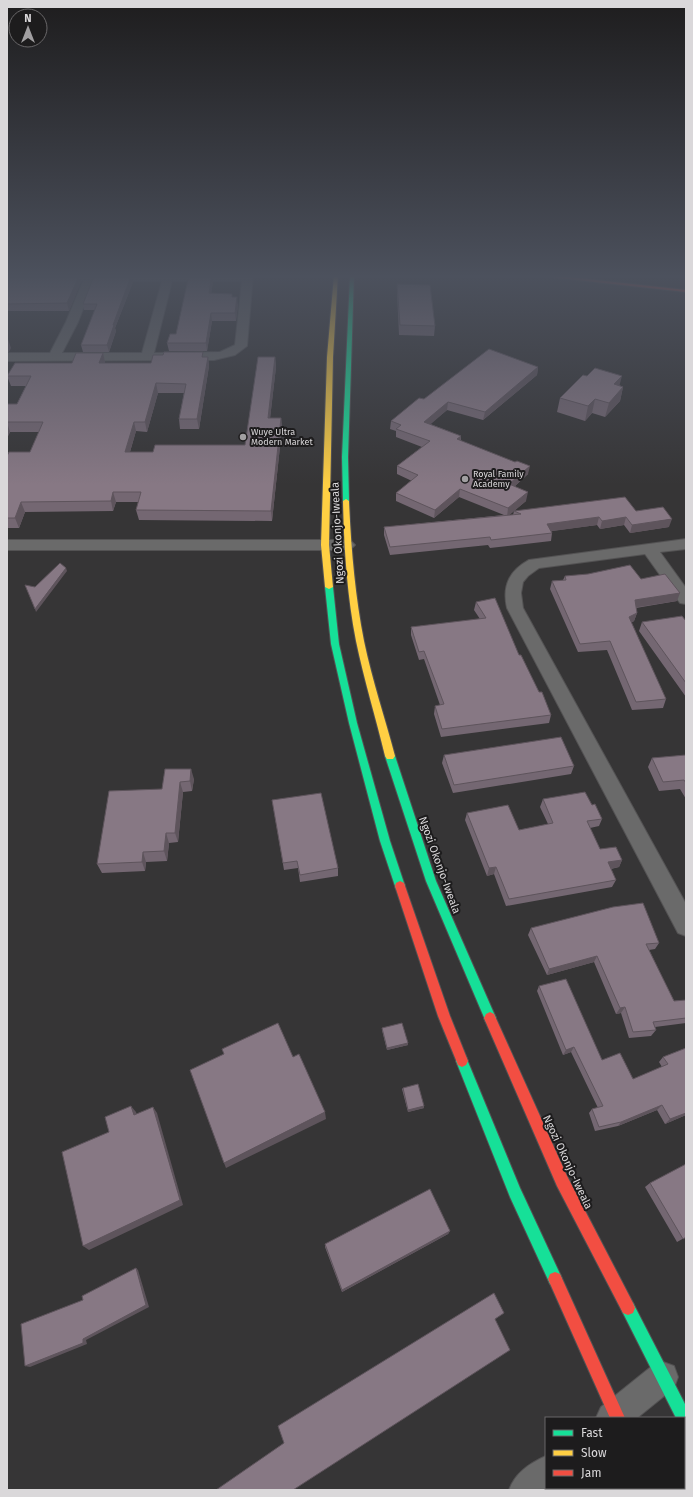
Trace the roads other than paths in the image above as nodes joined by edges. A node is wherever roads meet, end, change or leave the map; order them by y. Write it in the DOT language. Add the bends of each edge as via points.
graph roads {
  1 [pos="60,345"];
  2 [pos="150,345"];
  3 [pos="241,345"];
  4 [pos="331,345"];
  5 [pos="349,345"];
  6 [pos="7,357"];
  7 [pos="54,357"];
  8 [pos="147,357"];
  9 [pos="686,544"];
  10 [pos="7,545"];
  11 [pos="325,545"];
  12 [pos="347,545"];
  13 [pos="650,550"];
  14 [pos="686,599"];
  15 [pos="686,926"];
  16 [pos="663,1378"];
  17 [pos="616,1417"];
  18 [pos="683,1417"];
  19 [pos="545,1473"];
  20 [pos="524,1490"];
  1 -- 7 [label="street"];
  2 -- 8 [label="street"];
  3 -- 8 [label="street" via="234,353 218,356"];
  4 -- 11 [label="street, Ngozi Okonjo-Iweala"];
  5 -- 12 [label="street, Ngozi Okonjo-Iweala" via="345,457"];
  6 -- 7 [label="street"];
  7 -- 8 [label="street"];
  9 -- 13 [label="street"];
  10 -- 11 [label="street"];
  11 -- 12 [label="street"];
  11 -- 17 [label="street, Ngozi Okonjo-Iweala" via="335,644 385,841 444,1016 515,1192"];
  12 -- 16 [label="street, Ngozi Okonjo-Iweala" via="364,658 394,770 431,881 562,1181"];
  13 -- 14 [label="street"];
  13 -- 15 [label="street" via="535,564 518,575 512,597 515,608"];
  16 -- 17 [label="street"];
  16 -- 18 [label="street, Ngozi Okonjo-Iweala"];
  19 -- 20 [label="street"];
}
